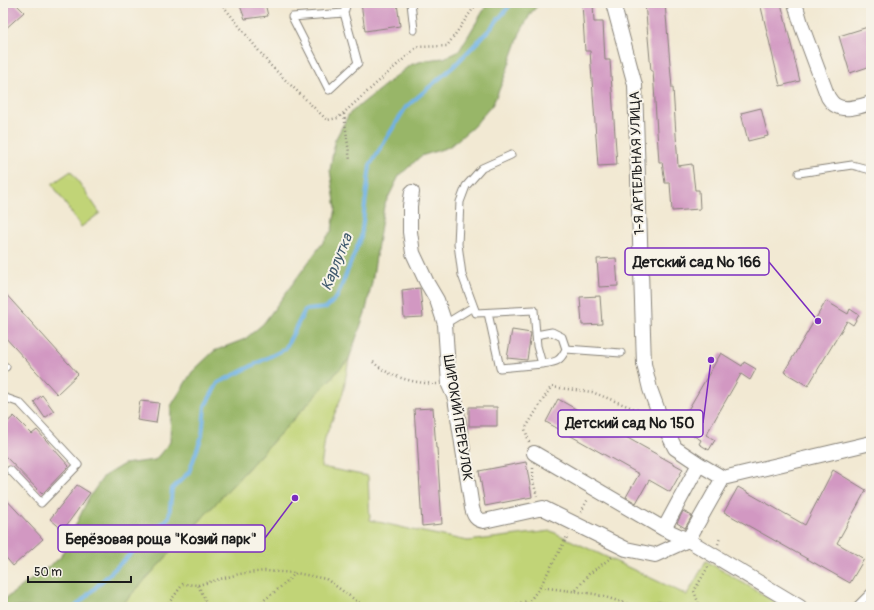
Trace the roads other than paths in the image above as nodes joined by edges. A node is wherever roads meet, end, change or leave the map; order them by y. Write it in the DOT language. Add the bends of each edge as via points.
graph roads {
  1 [pos="347,3"];
  2 [pos="411,3"];
  3 [pos="613,3"];
  4 [pos="795,3"];
  5 [pos="344,13"];
  6 [pos="414,30"];
  7 [pos="871,103"];
  8 [pos="511,155"];
  9 [pos="871,170"];
  10 [pos="799,173"];
  11 [pos="412,192"];
  12 [pos="473,307"];
  13 [pos="488,313"];
  14 [pos="445,324"];
  15 [pos="536,335"];
  16 [pos="566,349"];
  17 [pos="621,353"];
  18 [pos="542,364"];
  19 [pos="3,397"];
  20 [pos="871,443"];
  21 [pos="534,453"];
  22 [pos="699,464"];
  23 [pos="10,470"];
  24 [pos="723,478"];
  25 [pos="664,529"];
  26 [pos="688,540"];
  27 [pos="871,592"];
  28 [pos="800,607"];
  29 [pos="856,607"];
  1 -- 5 [label="lane"];
  2 -- 6 [label="lane"];
  3 -- 22 [label="street, 1-Я АРТЕЛЬНАЯ УЛИЦА" via="635,85 644,364 650,390 675,448"];
  4 -- 7 [label="street" via="828,97 835,105 844,108"];
  5 -- 5 [label="lane" via="292,17 329,90 358,63"];
  8 -- 12 [label="lane" via="482,168 466,186 460,202 458,244 462,275"];
  9 -- 10 [label="lane" via="852,165"];
  11 -- 14 [label="street, ШИРОКИЙ ПЕРЕУЛОК" via="410,232 413,253 437,300"];
  12 -- 13 [label="lane" via="476,314"];
  12 -- 14 [label="lane"];
  13 -- 15 [label="lane" via="534,310"];
  13 -- 18 [label="lane" via="500,368"];
  14 -- 26 [label="street, ШИРОКИЙ ПЕРЕУЛОК" via="449,385 455,398 472,508 476,518 484,521 543,508 626,549 655,555"];
  15 -- 16 [label="lane" via="552,332 562,337"];
  15 -- 18 [label="lane"];
  16 -- 17 [label="lane"];
  16 -- 18 [label="lane" via="562,358"];
  19 -- 23 [label="lane" via="20,403 78,465 41,504"];
  20 -- 24 [label="street"];
  21 -- 25 [label="street"];
  22 -- 24 [label="street, 1-Я АРТЕЛЬНАЯ УЛИЦА"];
  22 -- 25 [label="street"];
  24 -- 26 [label="street"];
  25 -- 26 [label="street"];
  26 -- 28 [label="street"];
  27 -- 29 [label="lane"];
}
